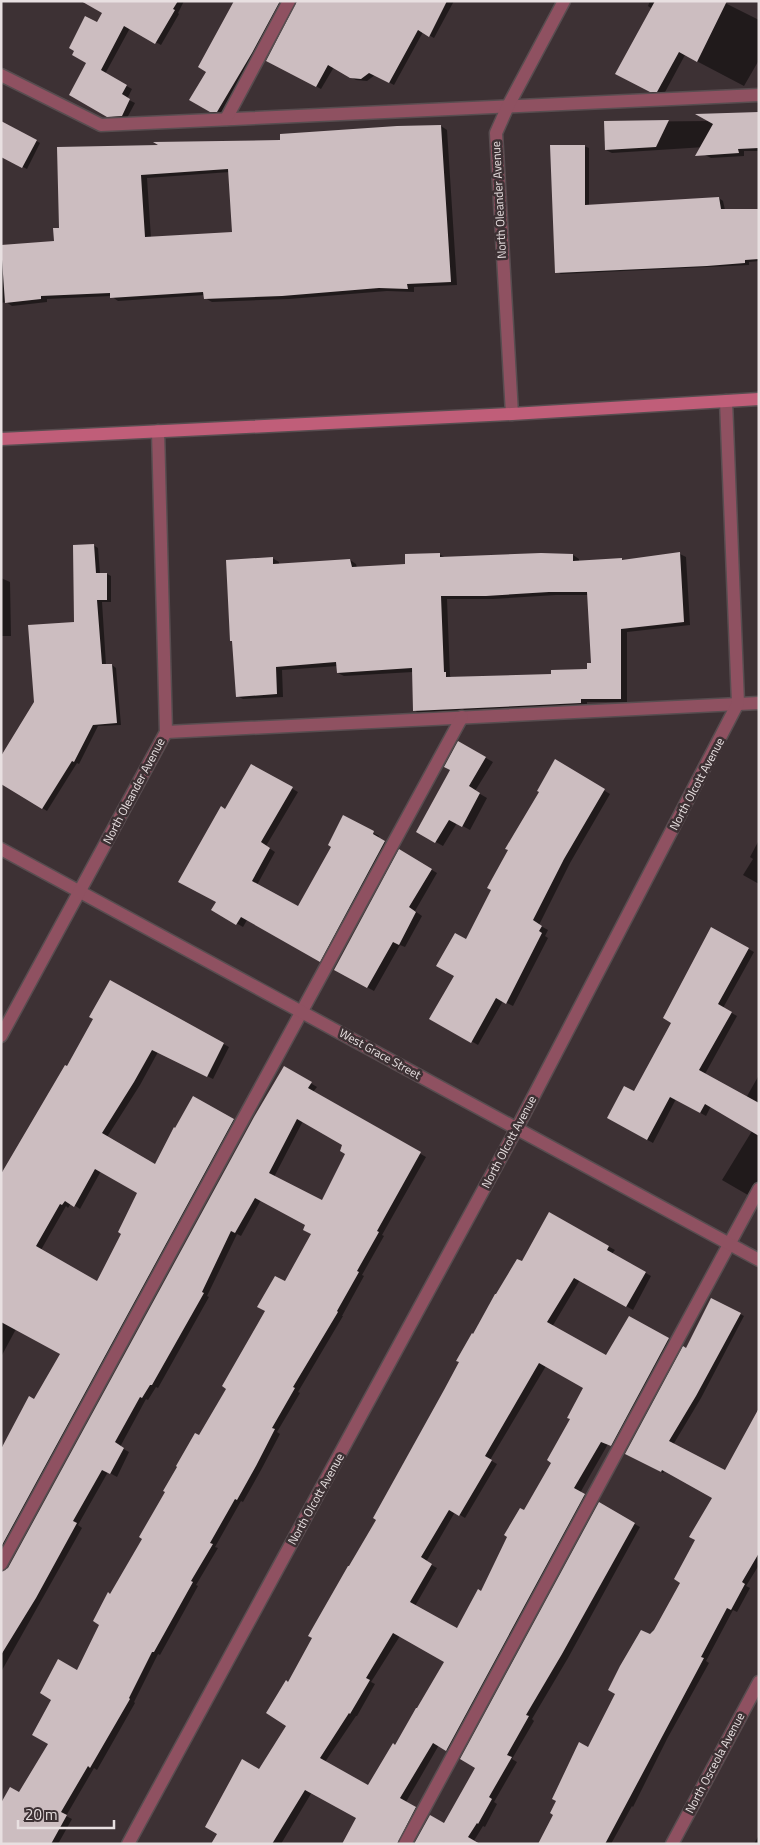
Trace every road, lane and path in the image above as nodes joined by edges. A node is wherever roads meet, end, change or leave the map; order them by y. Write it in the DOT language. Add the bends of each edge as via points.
graph roads {
  1 [pos="289,1"];
  2 [pos="564,1"];
  3 [pos="1,75"];
  4 [pos="759,95"];
  5 [pos="508,106"];
  6 [pos="226,119"];
  7 [pos="759,399"];
  8 [pos="726,401"];
  9 [pos="512,414"];
  10 [pos="158,430"];
  11 [pos="1,439"];
  12 [pos="759,703"];
  13 [pos="738,704"];
  14 [pos="462,718"];
  15 [pos="166,732"];
  16 [pos="1,849"];
  17 [pos="80,892"];
  18 [pos="301,1011"];
  19 [pos="1,1036"];
  20 [pos="517,1128"];
  21 [pos="759,1190"];
  22 [pos="729,1244"];
  23 [pos="759,1260"];
  24 [pos="1,1564"];
  25 [pos="759,1682"];
  26 [pos="128,1844"];
  27 [pos="405,1844"];
  28 [pos="672,1844"];
  1 -- 6 [label="street"];
  2 -- 5 [label="street, North Oleander Avenue"];
  3 -- 6 [label="street" via="101,125"];
  4 -- 5 [label="street"];
  5 -- 6 [label="street"];
  5 -- 9 [label="street, North Oleander Avenue" via="496,133"];
  7 -- 8 [label="main road"];
  8 -- 9 [label="main road"];
  8 -- 13 [label="street, North Olcott Avenue"];
  9 -- 10 [label="main road"];
  10 -- 11 [label="main road"];
  10 -- 15 [label="street, North Oleander Avenue"];
  12 -- 13 [label="street"];
  13 -- 14 [label="street"];
  13 -- 20 [label="street, North Olcott Avenue"];
  14 -- 15 [label="street"];
  14 -- 18 [label="street"];
  15 -- 17 [label="street, North Oleander Avenue"];
  16 -- 17 [label="street, West Grace Street"];
  17 -- 18 [label="street, West Grace Street"];
  17 -- 19 [label="street, North Oleander Avenue"];
  18 -- 20 [label="street, West Grace Street"];
  18 -- 24 [label="street"];
  20 -- 22 [label="street, West Grace Street"];
  20 -- 26 [label="street, North Olcott Avenue"];
  21 -- 22 [label="street"];
  22 -- 23 [label="street, West Grace Street"];
  22 -- 27 [label="street"];
  25 -- 28 [label="street, North Osceola Avenue"];
}
